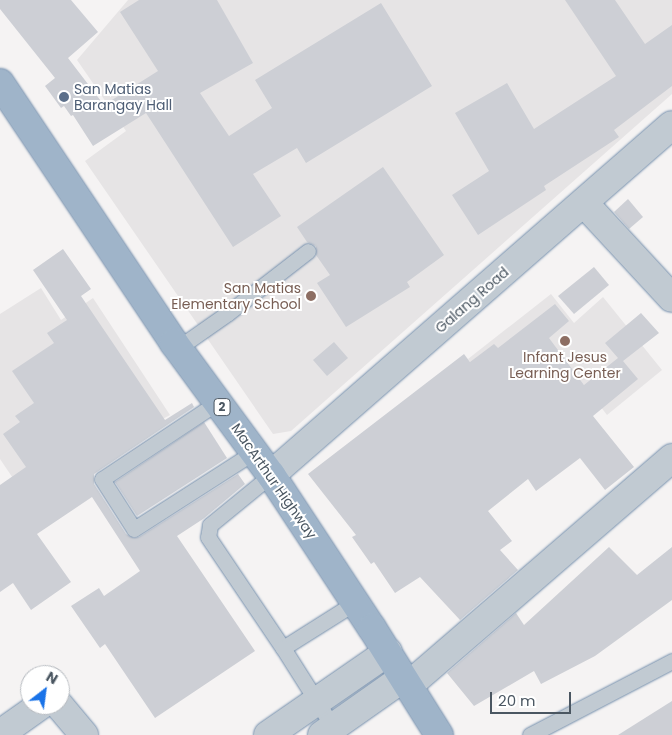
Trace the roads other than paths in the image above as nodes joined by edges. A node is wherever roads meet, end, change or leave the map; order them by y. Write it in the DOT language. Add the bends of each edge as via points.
graph roads {
  1 [pos="0,83"];
  2 [pos="672,125"];
  3 [pos="584,203"];
  4 [pos="308,251"];
  5 [pos="672,298"];
  6 [pos="178,348"];
  7 [pos="218,402"];
  8 [pos="254,452"];
  9 [pos="672,458"];
  10 [pos="271,475"];
  11 [pos="356,602"];
  12 [pos="283,648"];
  13 [pos="388,652"];
  14 [pos="672,661"];
  15 [pos="406,682"];
  16 [pos="316,702"];
  17 [pos="28,715"];
  18 [pos="67,715"];
  19 [pos="327,731"];
  20 [pos="431,732"];
  21 [pos="0,734"];
  22 [pos="84,735"];
  23 [pos="268,735"];
  24 [pos="530,735"];
  1 -- 6 [label="highway, MacArthur Highway / 2"];
  2 -- 3 [label="street, Galang Road"];
  3 -- 5 [label="street"];
  3 -- 10 [label="street, Galang Road"];
  4 -- 6 [label="lane"];
  6 -- 7 [label="highway, MacArthur Highway / 2"];
  7 -- 8 [label="highway, MacArthur Highway / 2"];
  7 -- 8 [label="lane" via="102,479 134,529"];
  8 -- 10 [label="highway, MacArthur Highway / 2"];
  9 -- 15 [label="street"];
  10 -- 11 [label="highway, MacArthur Highway / 2"];
  10 -- 12 [label="lane" via="210,525 208,537"];
  11 -- 12 [label="lane"];
  11 -- 13 [label="highway, MacArthur Highway / 2"];
  12 -- 16 [label="lane"];
  13 -- 15 [label="highway, MacArthur Highway / 2"];
  13 -- 16 [label="street"];
  14 -- 24 [label="lane"];
  15 -- 19 [label="street"];
  15 -- 20 [label="highway, MacArthur Highway / 2"];
  16 -- 19 [label="lane"];
  16 -- 23 [label="street"];
  17 -- 21 [label="street"];
  18 -- 22 [label="street"];
}
